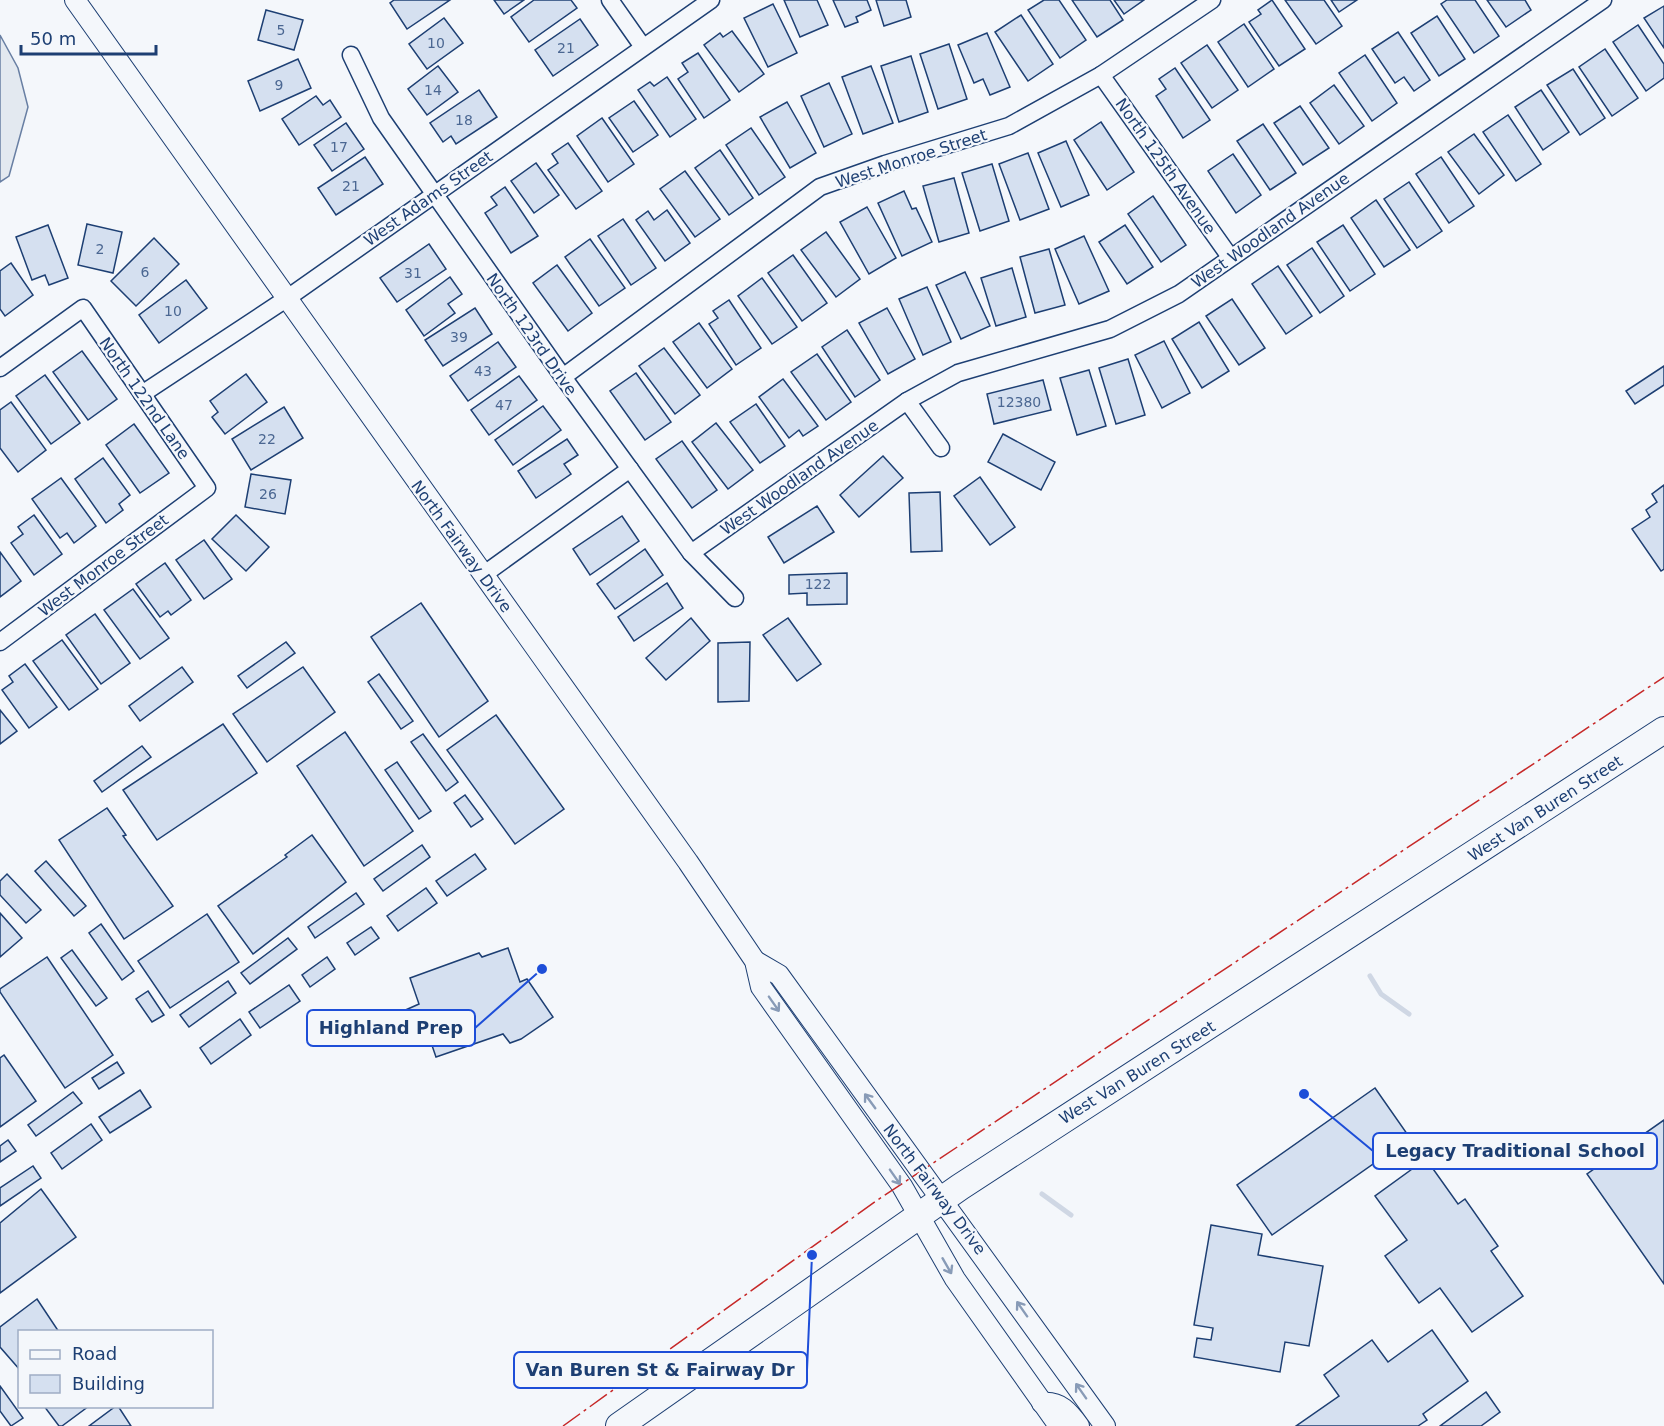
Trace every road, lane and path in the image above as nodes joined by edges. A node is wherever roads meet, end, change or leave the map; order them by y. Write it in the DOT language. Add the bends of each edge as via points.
graph roads {
  1 [pos="75,0"];
  2 [pos="610,0"];
  3 [pos="711,0"];
  4 [pos="1212,0"];
  5 [pos="1604,0"];
  6 [pos="644,46"];
  7 [pos="351,55"];
  8 [pos="1101,75"];
  9 [pos="433,194"];
  10 [pos="1230,257"];
  11 [pos="286,299"];
  12 [pos="0,368"];
  13 [pos="563,377"];
  14 [pos="142,394"];
  15 [pos="907,401"];
  16 [pos="941,448"];
  17 [pos="630,469"];
  18 [pos="207,488"];
  19 [pos="692,553"];
  20 [pos="483,575"];
  21 [pos="735,598"];
  22 [pos="0,642"];
  23 [pos="1664,730"];
  24 [pos="755,961"];
  25 [pos="941,1200"];
  26 [pos="918,1215"];
  27 [pos="1042,1402"];
  28 [pos="619,1426"];
  29 [pos="1059,1426"];
  30 [pos="1079,1426"];
  31 [pos="1105,1426"];
  1 -- 11 [label="street, North Fairway Drive"];
  2 -- 6 [label="street"];
  3 -- 6 [label="street, West Adams Street"];
  4 -- 8 [label="street, West Monroe Street"];
  5 -- 10 [label="street, West Woodland Avenue"];
  6 -- 9 [label="street, West Adams Street"];
  7 -- 9 [label="street, North 123rd Drive" via="381,118"];
  8 -- 10 [label="street, North 125th Avenue"];
  8 -- 13 [label="street, West Monroe Street" via="1009,126 820,187"];
  9 -- 11 [label="street, West Adams Street"];
  9 -- 13 [label="street, North 123rd Drive"];
  10 -- 15 [label="street, West Woodland Avenue" via="1179,294 1110,329 958,373"];
  11 -- 14 [label="street, West Adams Street"];
  11 -- 20 [label="street, North Fairway Drive"];
  12 -- 14 [label="street, North 122nd Lane" via="83,308"];
  13 -- 17 [label="street, North 123rd Drive"];
  14 -- 18 [label="street, North 122nd Lane"];
  15 -- 16 [label="street"];
  15 -- 19 [label="street, West Woodland Avenue"];
  17 -- 19 [label="street, North 123rd Drive"];
  17 -- 20 [label="street"];
  18 -- 22 [label="street, West Monroe Street"];
  19 -- 21 [label="street, North 123rd Drive"];
  20 -- 24 [label="street, North Fairway Drive"];
  23 -- 25 [label="main road, West Van Buren Street"];
  25 -- 24 [label="street, North Fairway Drive, one-way" via="779,975"];
  24 -- 26 [label="street, North Fairway Drive, one-way" via="761,987 901,1185"];
  25 -- 26 [label="main road, West Van Buren Street"];
  31 -- 25 [label="street, North Fairway Drive, one-way"];
  26 -- 27 [label="street, North Fairway Drive, one-way" via="955,1279"];
  26 -- 28 [label="main road, West Van Buren Street"];
  27 -- 29 [label="street, North Fairway Drive"];
  27 -- 30 [label="street" via="1063,1407"];
}
